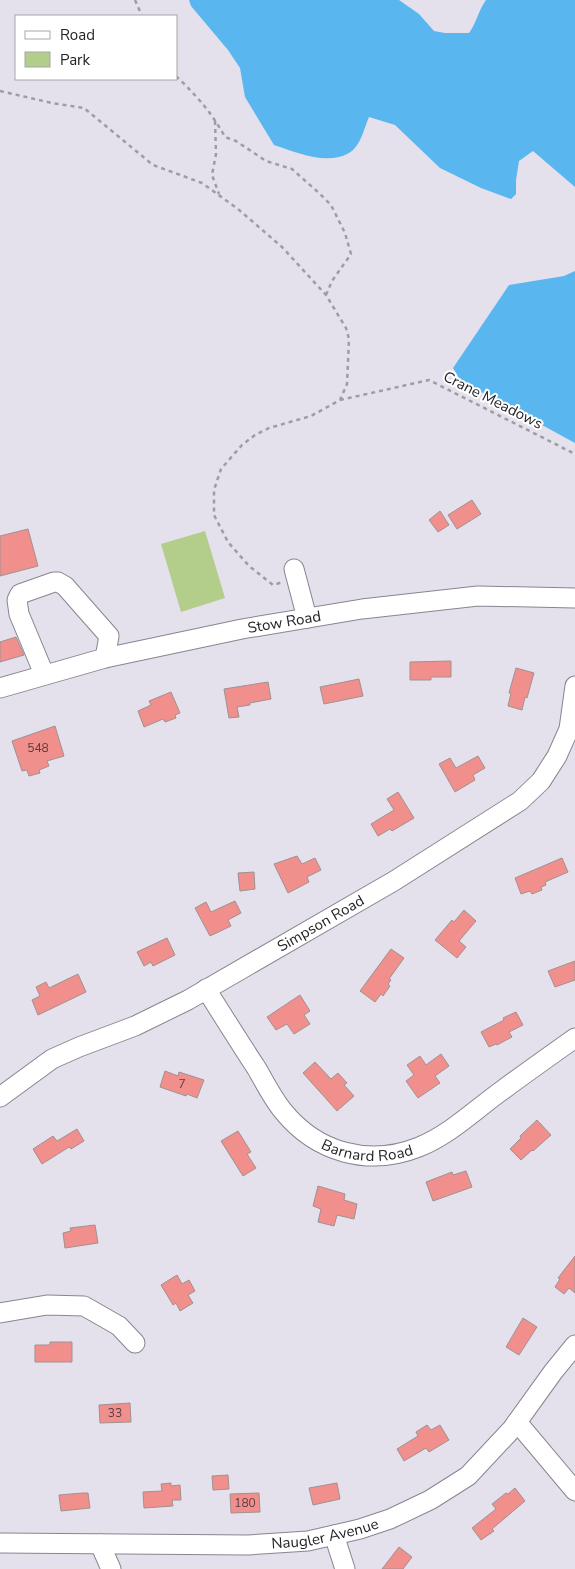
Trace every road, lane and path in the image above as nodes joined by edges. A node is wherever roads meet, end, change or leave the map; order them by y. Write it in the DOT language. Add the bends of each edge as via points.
graph roads {
  1 [pos="135,0"];
  2 [pos="142,15"];
  3 [pos="178,78"];
  4 [pos="0,91"];
  5 [pos="214,118"];
  6 [pos="220,195"];
  7 [pos="326,295"];
  8 [pos="340,400"];
  9 [pos="575,454"];
  10 [pos="296,574"];
  11 [pos="575,598"];
  12 [pos="307,618"];
  13 [pos="109,636"];
  14 [pos="139,651"];
  15 [pos="105,658"];
  16 [pos="44,674"];
  17 [pos="575,686"];
  18 [pos="0,688"];
  19 [pos="206,989"];
  20 [pos="575,1038"];
  21 [pos="0,1097"];
  22 [pos="0,1313"];
  23 [pos="135,1343"];
  24 [pos="575,1345"];
  25 [pos="518,1422"];
  26 [pos="575,1491"];
  27 [pos="334,1535"];
  28 [pos="0,1543"];
  29 [pos="100,1544"];
  30 [pos="111,1569"];
  31 [pos="345,1569"];
  1 -- 2 [label="path"];
  3 -- 5 [label="path"];
  4 -- 6 [label="path" via="84,108 153,165 202,182"];
  5 -- 6 [label="path" via="216,154 212,175"];
  5 -- 7 [label="path" via="225,137 266,161 292,169 331,205 351,254"];
  6 -- 7 [label="path" via="282,247"];
  7 -- 8 [label="path" via="346,328 348,339 347,384"];
  8 -- 9 [label="path, Crane Meadows" via="429,380"];
  8 -- 10 [label="path, Crane Meadows" via="311,416 255,435 221,469 214,490 214,515 228,542 249,566 273,585"];
  10 -- 12 [label="street"];
  11 -- 12 [label="street, Stow Road" via="458,597"];
  12 -- 14 [label="street, Stow Road"];
  13 -- 14 [label="street" via="119,638"];
  13 -- 15 [label="street"];
  13 -- 16 [label="street" via="58,582 20,594 17,605"];
  14 -- 15 [label="street, Stow Road"];
  15 -- 16 [label="street, Stow Road"];
  16 -- 18 [label="street, Stow Road"];
  17 -- 19 [label="street, Simpson Road" via="570,729 541,781 520,801 394,881"];
  19 -- 20 [label="street, Barnard Road" via="282,1111 303,1132 324,1145 366,1157 420,1147 450,1130"];
  19 -- 21 [label="street, Simpson Road" via="162,1014 52,1059"];
  22 -- 23 [label="street" via="47,1305 84,1306 119,1326"];
  24 -- 25 [label="street, Naugler Avenue"];
  25 -- 26 [label="street"];
  25 -- 27 [label="street, Naugler Avenue" via="468,1476 430,1500 390,1519"];
  27 -- 29 [label="street, Naugler Avenue" via="308,1541 248,1545"];
  27 -- 31 [label="street"];
  28 -- 29 [label="street, Naugler Avenue"];
  29 -- 30 [label="street"];
}
